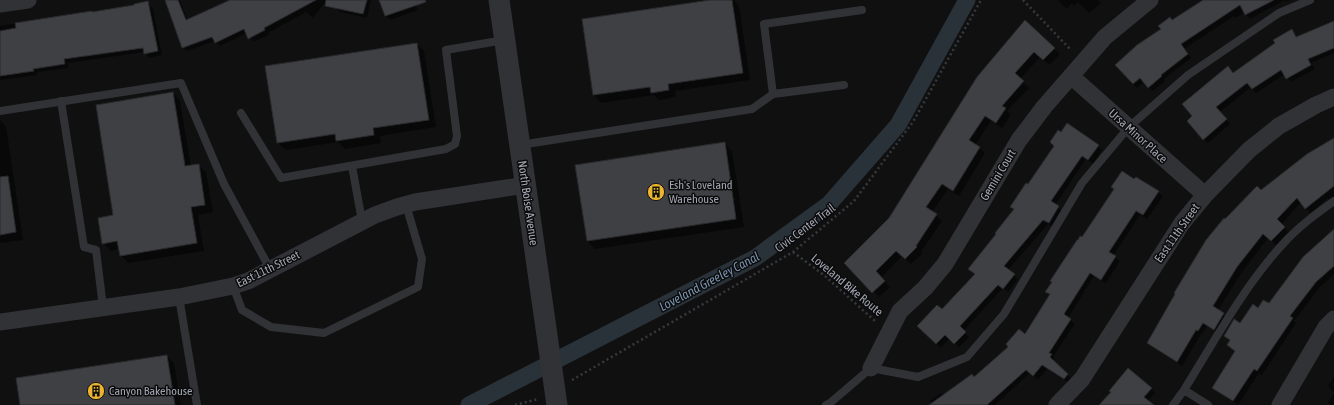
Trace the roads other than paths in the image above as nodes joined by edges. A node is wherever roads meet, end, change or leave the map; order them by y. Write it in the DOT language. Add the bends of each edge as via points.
graph roads {
  1 [pos="28,0"];
  2 [pos="499,0"];
  3 [pos="1150,0"];
  4 [pos="1310,0"];
  5 [pos="0,4"];
  6 [pos="862,10"];
  7 [pos="505,40"];
  8 [pos="1071,76"];
  9 [pos="844,85"];
  10 [pos="773,94"];
  11 [pos="1334,97"];
  12 [pos="61,101"];
  13 [pos="0,111"];
  14 [pos="241,113"];
  15 [pos="1129,127"];
  16 [pos="520,145"];
  17 [pos="352,166"];
  18 [pos="526,185"];
  19 [pos="1205,195"];
  20 [pos="1334,201"];
  21 [pos="406,205"];
  22 [pos="362,221"];
  23 [pos="270,270"];
  24 [pos="233,286"];
  25 [pos="179,297"];
  26 [pos="103,307"];
  27 [pos="1334,319"];
  28 [pos="0,322"];
  29 [pos="871,368"];
  30 [pos="1184,390"];
  31 [pos="556,397"];
  32 [pos="197,405"];
  33 [pos="826,405"];
  34 [pos="1057,405"];
  35 [pos="1173,405"];
  36 [pos="1208,405"];
  37 [pos="1280,405"];
  1 -- 5 [label="street"];
  2 -- 7 [label="street, North Boise Avenue"];
  3 -- 8 [label="street, Gemini Court" via="1104,37"];
  4 -- 15 [label="lane" via="1279,13 1188,75"];
  6 -- 10 [label="lane" via="764,24"];
  7 -- 16 [label="street, North Boise Avenue"];
  7 -- 17 [label="lane" via="446,50 457,136 454,144 446,149"];
  8 -- 15 [label="street, Ursa Minor Place"];
  8 -- 29 [label="street, Gemini Court" via="1019,140 945,264 925,288 900,311"];
  9 -- 10 [label="lane"];
  10 -- 16 [label="lane" via="752,109"];
  11 -- 19 [label="street, East 11th Street" via="1279,126 1250,150"];
  12 -- 13 [label="lane"];
  12 -- 23 [label="lane" via="182,82 224,184"];
  12 -- 26 [label="lane" via="84,247 96,250"];
  14 -- 17 [label="lane" via="281,178"];
  15 -- 19 [label="street, Ursa Minor Place"];
  15 -- 29 [label="lane" via="1082,183 1004,314 967,357 918,377"];
  16 -- 18 [label="street, North Boise Avenue"];
  17 -- 22 [label="lane"];
  18 -- 21 [label="street, East 11th Street"];
  18 -- 31 [label="street, North Boise Avenue"];
  19 -- 34 [label="street, East 11th Street" via="1182,223 1082,379"];
  20 -- 30 [label="lane" via="1311,217 1255,276"];
  21 -- 22 [label="street, East 11th Street"];
  21 -- 24 [label="lane" via="422,259 418,287 324,333 271,327 242,310"];
  22 -- 23 [label="street, East 11th Street"];
  23 -- 24 [label="street, East 11th Street"];
  24 -- 25 [label="street, East 11th Street"];
  25 -- 26 [label="street, East 11th Street"];
  25 -- 32 [label="lane"];
  26 -- 28 [label="street, East 11th Street"];
  27 -- 37 [label="street" via="1326,327"];
  29 -- 33 [label="lane"];
  30 -- 35 [label="lane"];
  30 -- 36 [label="lane"];
}
